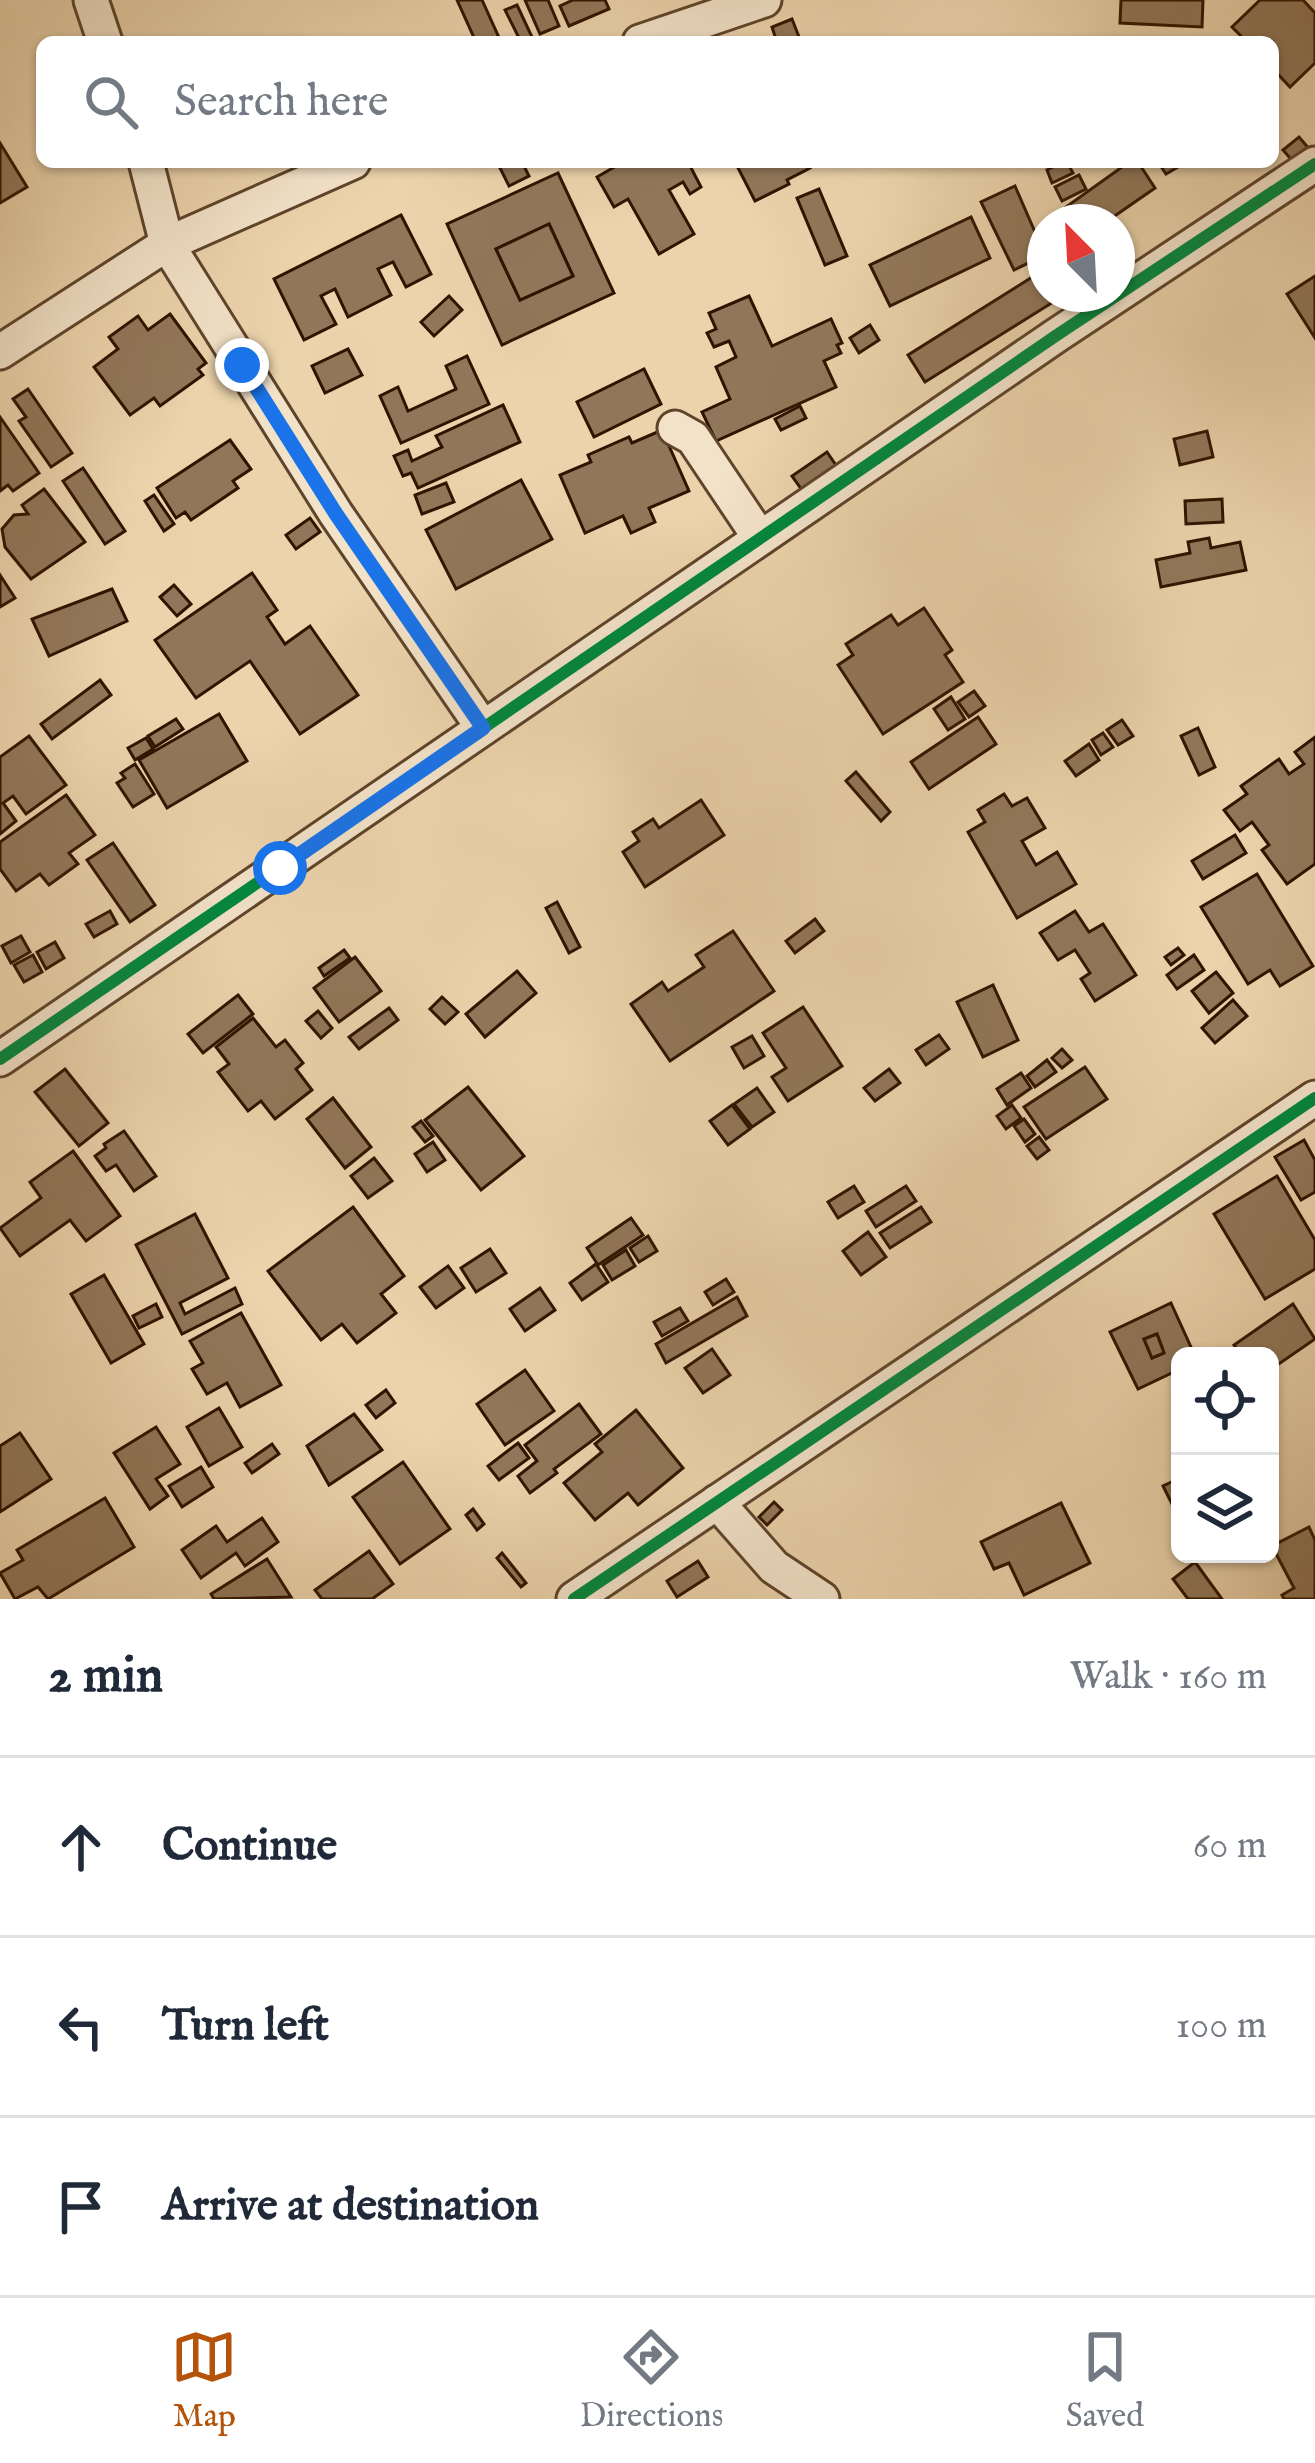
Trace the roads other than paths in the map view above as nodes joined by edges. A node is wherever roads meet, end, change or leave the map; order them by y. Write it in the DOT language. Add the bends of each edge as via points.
graph roads {
  1 [pos="91,0"];
  2 [pos="764,0"];
  3 [pos="103,36"];
  4 [pos="658,36"];
  5 [pos="1315,164"];
  6 [pos="148,168"];
  7 [pos="339,168"];
  8 [pos="167,244"];
  9 [pos="0,352"];
  10 [pos="675,428"];
  11 [pos="760,538"];
  12 [pos="483,728"];
  13 [pos="0,1059"];
  14 [pos="1315,1098"];
  15 [pos="717,1502"];
  16 [pos="574,1599"];
  17 [pos="822,1599"];
  1 -- 3 [label="street"];
  2 -- 4 [label="street"];
  5 -- 11 [label="street"];
  6 -- 8 [label="street"];
  7 -- 8 [label="street"];
  8 -- 9 [label="street"];
  8 -- 12 [label="street" via="336,514"];
  10 -- 11 [label="street" via="693,438"];
  11 -- 12 [label="street"];
  12 -- 13 [label="street"];
  14 -- 15 [label="street"];
  15 -- 16 [label="street"];
  15 -- 17 [label="street" via="774,1567"];
}
